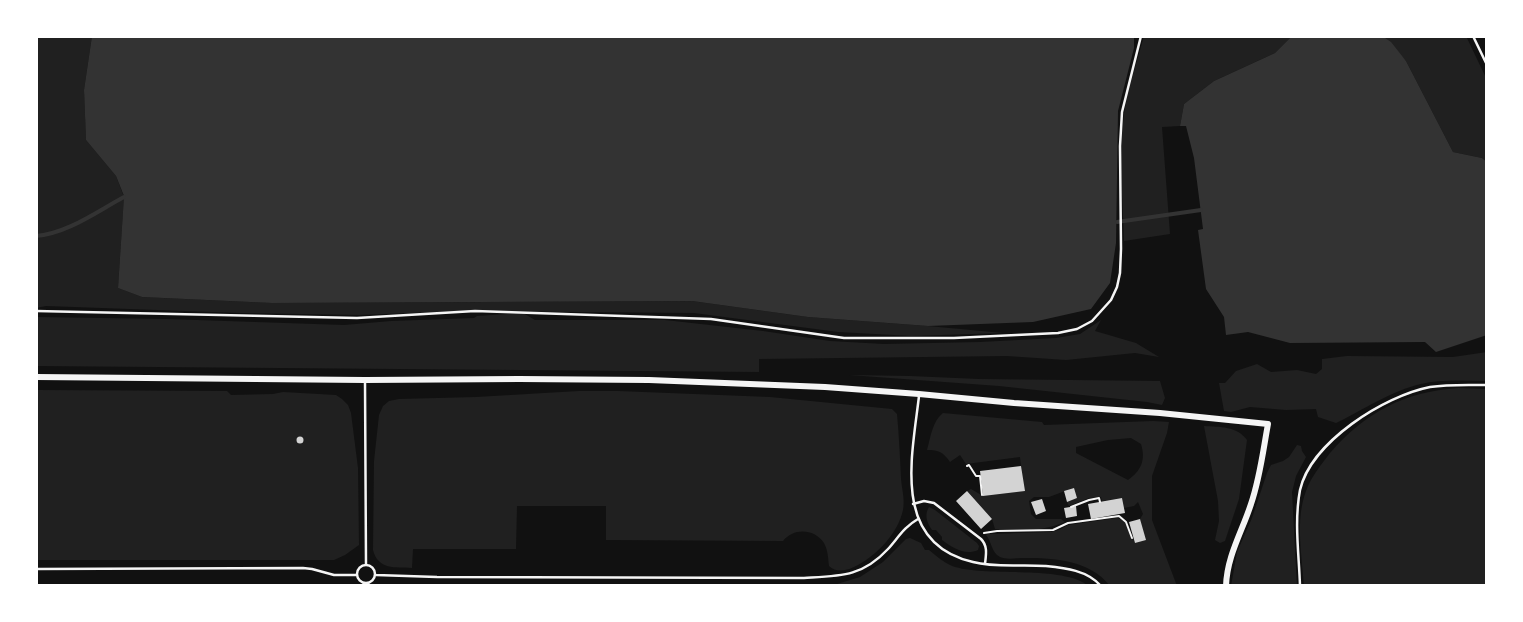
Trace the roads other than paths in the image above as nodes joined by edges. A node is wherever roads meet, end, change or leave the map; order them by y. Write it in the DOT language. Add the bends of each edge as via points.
graph roads {
  1 [pos="1141,36"];
  2 [pos="1473,36"];
  3 [pos="1487,65"];
  4 [pos="36,311"];
  5 [pos="36,377"];
  6 [pos="365,380"];
  7 [pos="1487,385"];
  8 [pos="919,394"];
  9 [pos="913,504"];
  10 [pos="918,519"];
  11 [pos="985,564"];
  12 [pos="366,565"];
  13 [pos="36,569"];
  14 [pos="357,575"];
  15 [pos="376,575"];
  16 [pos="366,585"];
  17 [pos="1101,586"];
  18 [pos="1226,586"];
  19 [pos="1300,586"];
  1 -- 4 [label="lane" via="1122,112 1120,273 1111,300 1092,321 1076,329 1058,333 954,338 844,338 691,318 475,311 357,318"];
  2 -- 3 [label="lane"];
  5 -- 6 [label="street"];
  6 -- 8 [label="street" via="649,380"];
  6 -- 12 [label="lane"];
  7 -- 19 [label="lane" via="1443,385 1406,394 1366,414 1328,445 1310,468 1301,489 1297,520"];
  8 -- 9 [label="lane" via="911,466"];
  8 -- 18 [label="street" via="1268,424 1255,489 1230,559"];
  9 -- 10 [label="lane"];
  9 -- 11 [label="lane" via="934,502 985,542"];
  10 -- 11 [label="lane" via="929,537 944,550 963,560"];
  10 -- 15 [label="lane" via="906,526 874,562 849,575 804,578 446,578"];
  11 -- 17 [label="lane" via="1071,570 1090,576"];
  12 -- 14 [label="lane"];
  12 -- 15 [label="lane" via="372,567"];
  13 -- 14 [label="lane" via="303,568 334,575"];
  14 -- 16 [label="lane"];
  15 -- 16 [label="lane"];
}
